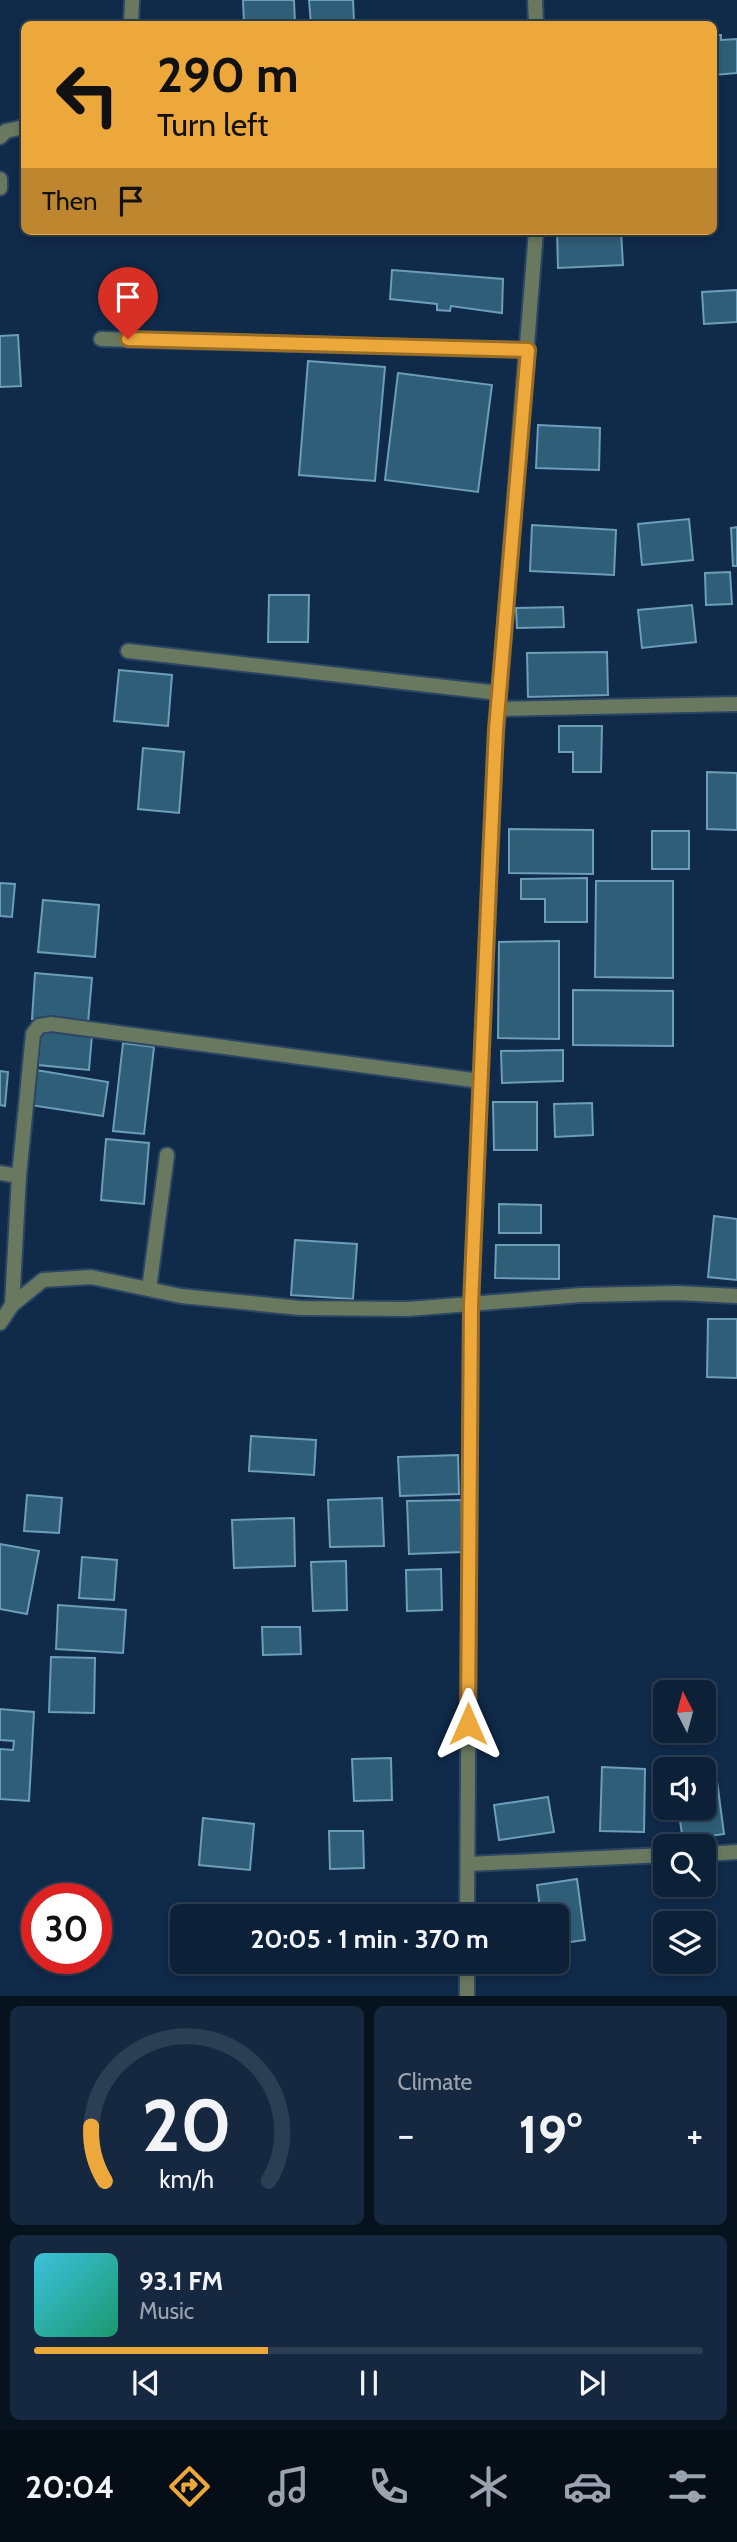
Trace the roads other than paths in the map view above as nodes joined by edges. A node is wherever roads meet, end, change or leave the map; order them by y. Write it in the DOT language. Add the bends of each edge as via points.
graph roads {
  1 [pos="132,0"];
  2 [pos="535,0"];
  3 [pos="131,21"];
  4 [pos="536,21"];
  5 [pos="21,128"];
  6 [pos="0,137"];
  7 [pos="0,179"];
  8 [pos="0,188"];
  9 [pos="536,235"];
  10 [pos="101,339"];
  11 [pos="528,350"];
  12 [pos="128,651"];
  13 [pos="499,693"];
  14 [pos="737,704"];
  15 [pos="498,709"];
  16 [pos="480,1081"];
  17 [pos="167,1155"];
  18 [pos="0,1173"];
  19 [pos="19,1176"];
  20 [pos="149,1289"];
  21 [pos="737,1296"];
  22 [pos="12,1304"];
  23 [pos="471,1305"];
  24 [pos="0,1323"];
  25 [pos="737,1852"];
  26 [pos="716,1853"];
  27 [pos="653,1856"];
  28 [pos="468,1864"];
  29 [pos="467,1904"];
  30 [pos="467,1974"];
  31 [pos="467,1996"];
  1 -- 3 [label="street"];
  2 -- 4 [label="street"];
  5 -- 6 [label="street"];
  7 -- 8 [label="street"];
  9 -- 11 [label="street"];
  10 -- 11 [label="street"];
  11 -- 13 [label="street"];
  12 -- 13 [label="street"];
  13 -- 15 [label="street"];
  14 -- 15 [label="street"];
  15 -- 16 [label="street"];
  16 -- 19 [label="street" via="39,1026 33,1034"];
  16 -- 23 [label="street"];
  17 -- 20 [label="street"];
  18 -- 19 [label="street"];
  19 -- 22 [label="street"];
  20 -- 22 [label="street" via="91,1277 43,1280"];
  20 -- 23 [label="street" via="300,1308"];
  21 -- 23 [label="street" via="581,1295"];
  22 -- 24 [label="street"];
  23 -- 28 [label="street"];
  25 -- 26 [label="street"];
  27 -- 28 [label="street"];
  28 -- 29 [label="street"];
  30 -- 31 [label="street"];
}
